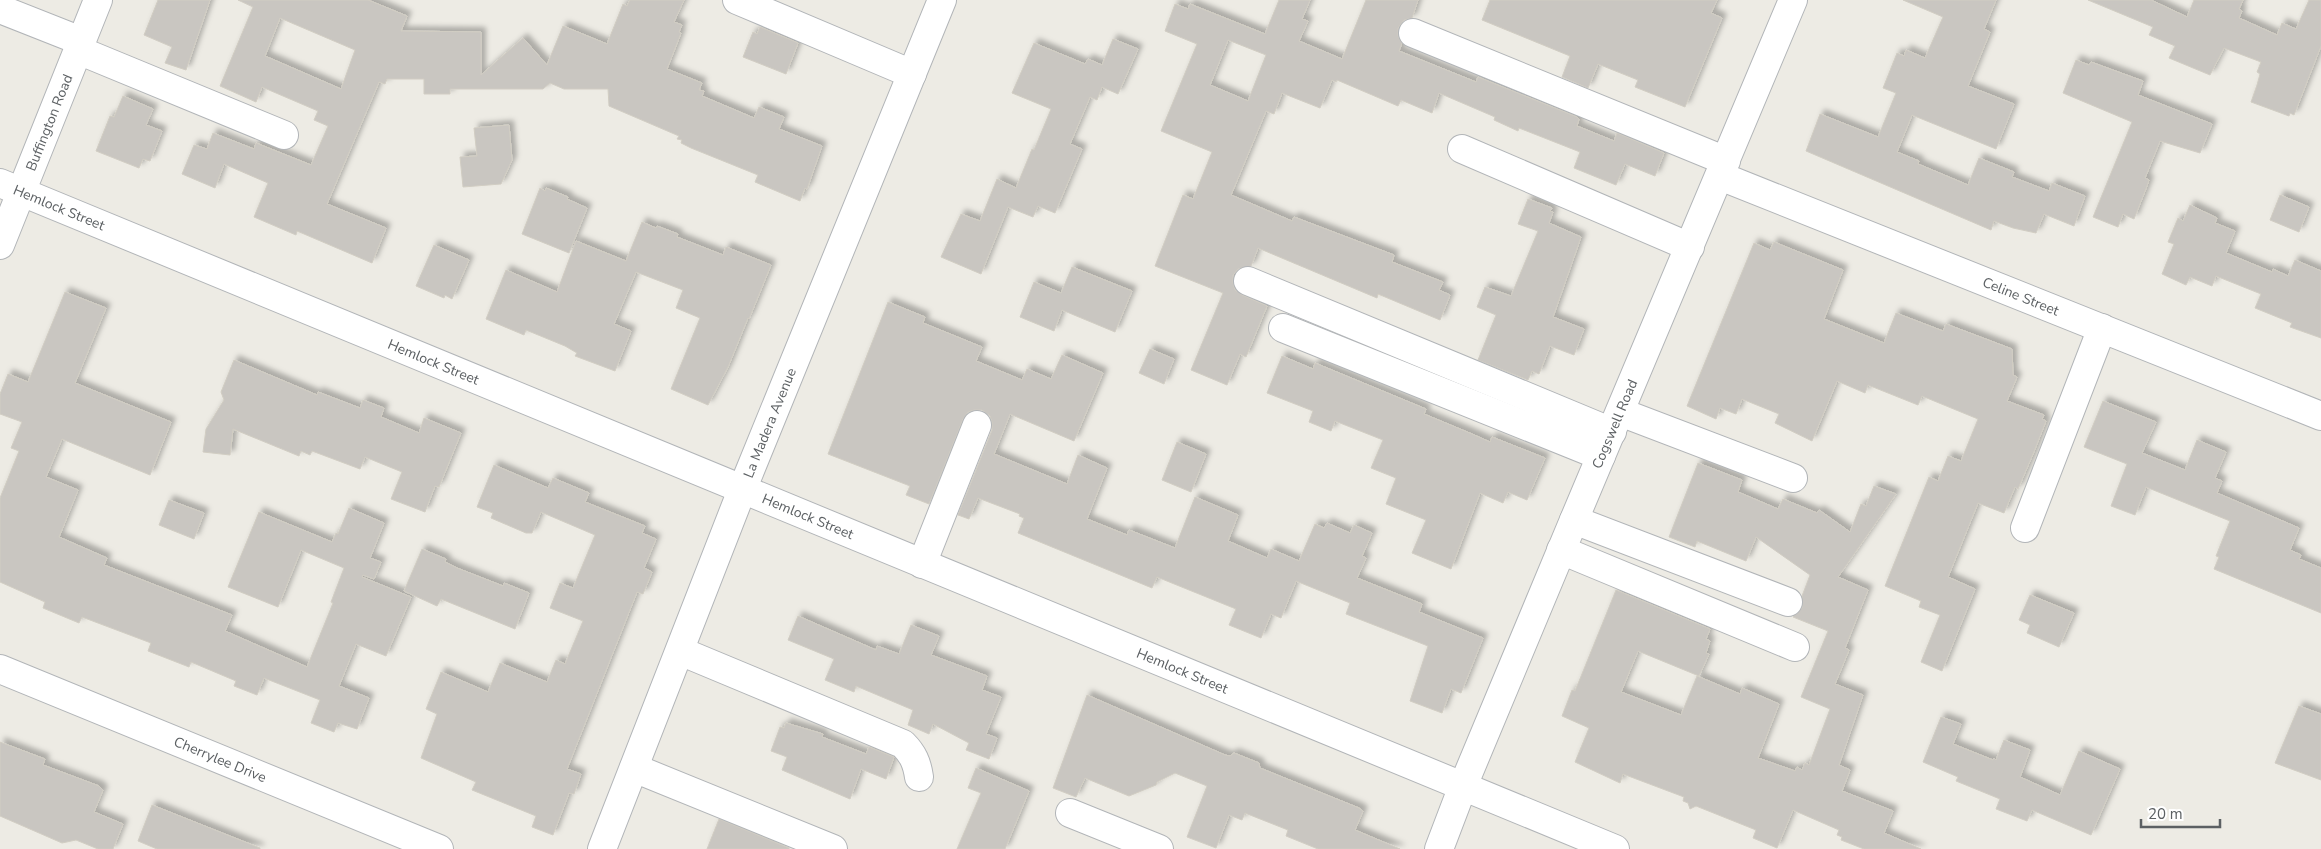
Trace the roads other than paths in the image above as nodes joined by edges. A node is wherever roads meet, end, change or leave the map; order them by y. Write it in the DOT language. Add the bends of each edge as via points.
graph roads {
  1 [pos="98,0"];
  2 [pos="737,0"];
  3 [pos="942,0"];
  4 [pos="1793,0"];
  5 [pos="0,9"];
  6 [pos="1414,33"];
  7 [pos="80,45"];
  8 [pos="912,74"];
  9 [pos="284,135"];
  10 [pos="1462,149"];
  11 [pos="1723,168"];
  12 [pos="10,187"];
  13 [pos="0,245"];
  14 [pos="1690,246"];
  15 [pos="1248,281"];
  16 [pos="1283,328"];
  17 [pos="2102,328"];
  18 [pos="2321,416"];
  19 [pos="1616,422"];
  20 [pos="977,426"];
  21 [pos="1601,456"];
  22 [pos="1793,478"];
  23 [pos="742,490"];
  24 [pos="1574,520"];
  25 [pos="2024,528"];
  26 [pos="1561,550"];
  27 [pos="922,564"];
  28 [pos="1788,602"];
  29 [pos="1795,647"];
  30 [pos="680,651"];
  31 [pos="0,670"];
  32 [pos="634,768"];
  33 [pos="919,777"];
  34 [pos="1463,786"];
  35 [pos="1070,813"];
  36 [pos="439,849"];
  37 [pos="602,849"];
  38 [pos="833,849"];
  39 [pos="1159,849"];
  40 [pos="1439,849"];
  41 [pos="1615,849"];
  1 -- 7 [label="street, Buffington Road"];
  2 -- 8 [label="street"];
  3 -- 8 [label="street, La Madera Avenue"];
  4 -- 11 [label="street, Cogswell Road"];
  5 -- 7 [label="street"];
  6 -- 11 [label="street, Celine Street"];
  7 -- 9 [label="street"];
  7 -- 12 [label="street, Buffington Road"];
  8 -- 23 [label="street, La Madera Avenue"];
  10 -- 14 [label="street"];
  11 -- 14 [label="street, Cogswell Road"];
  11 -- 17 [label="street, Celine Street"];
  12 -- 13 [label="street, Buffington Road"];
  12 -- 23 [label="street, Hemlock Street"];
  14 -- 19 [label="street, Cogswell Road"];
  15 -- 19 [label="street"];
  16 -- 21 [label="street"];
  17 -- 18 [label="street, Celine Street"];
  17 -- 25 [label="street"];
  19 -- 21 [label="street, Cogswell Road"];
  19 -- 22 [label="street"];
  20 -- 27 [label="street"];
  21 -- 24 [label="street, Cogswell Road"];
  23 -- 27 [label="street, Hemlock Street"];
  23 -- 30 [label="street, La Madera Avenue"];
  24 -- 26 [label="street, Cogswell Road"];
  24 -- 28 [label="street"];
  26 -- 29 [label="street"];
  26 -- 34 [label="street, Cogswell Road"];
  27 -- 34 [label="street, Hemlock Street"];
  30 -- 32 [label="street, La Madera Avenue"];
  30 -- 33 [label="street" via="903,744 912,752"];
  31 -- 36 [label="street, Cherrylee Drive"];
  32 -- 37 [label="street, La Madera Avenue"];
  32 -- 38 [label="street"];
  34 -- 40 [label="street, Cogswell Road"];
  34 -- 41 [label="street, Hemlock Street"];
  35 -- 39 [label="street"];
}
